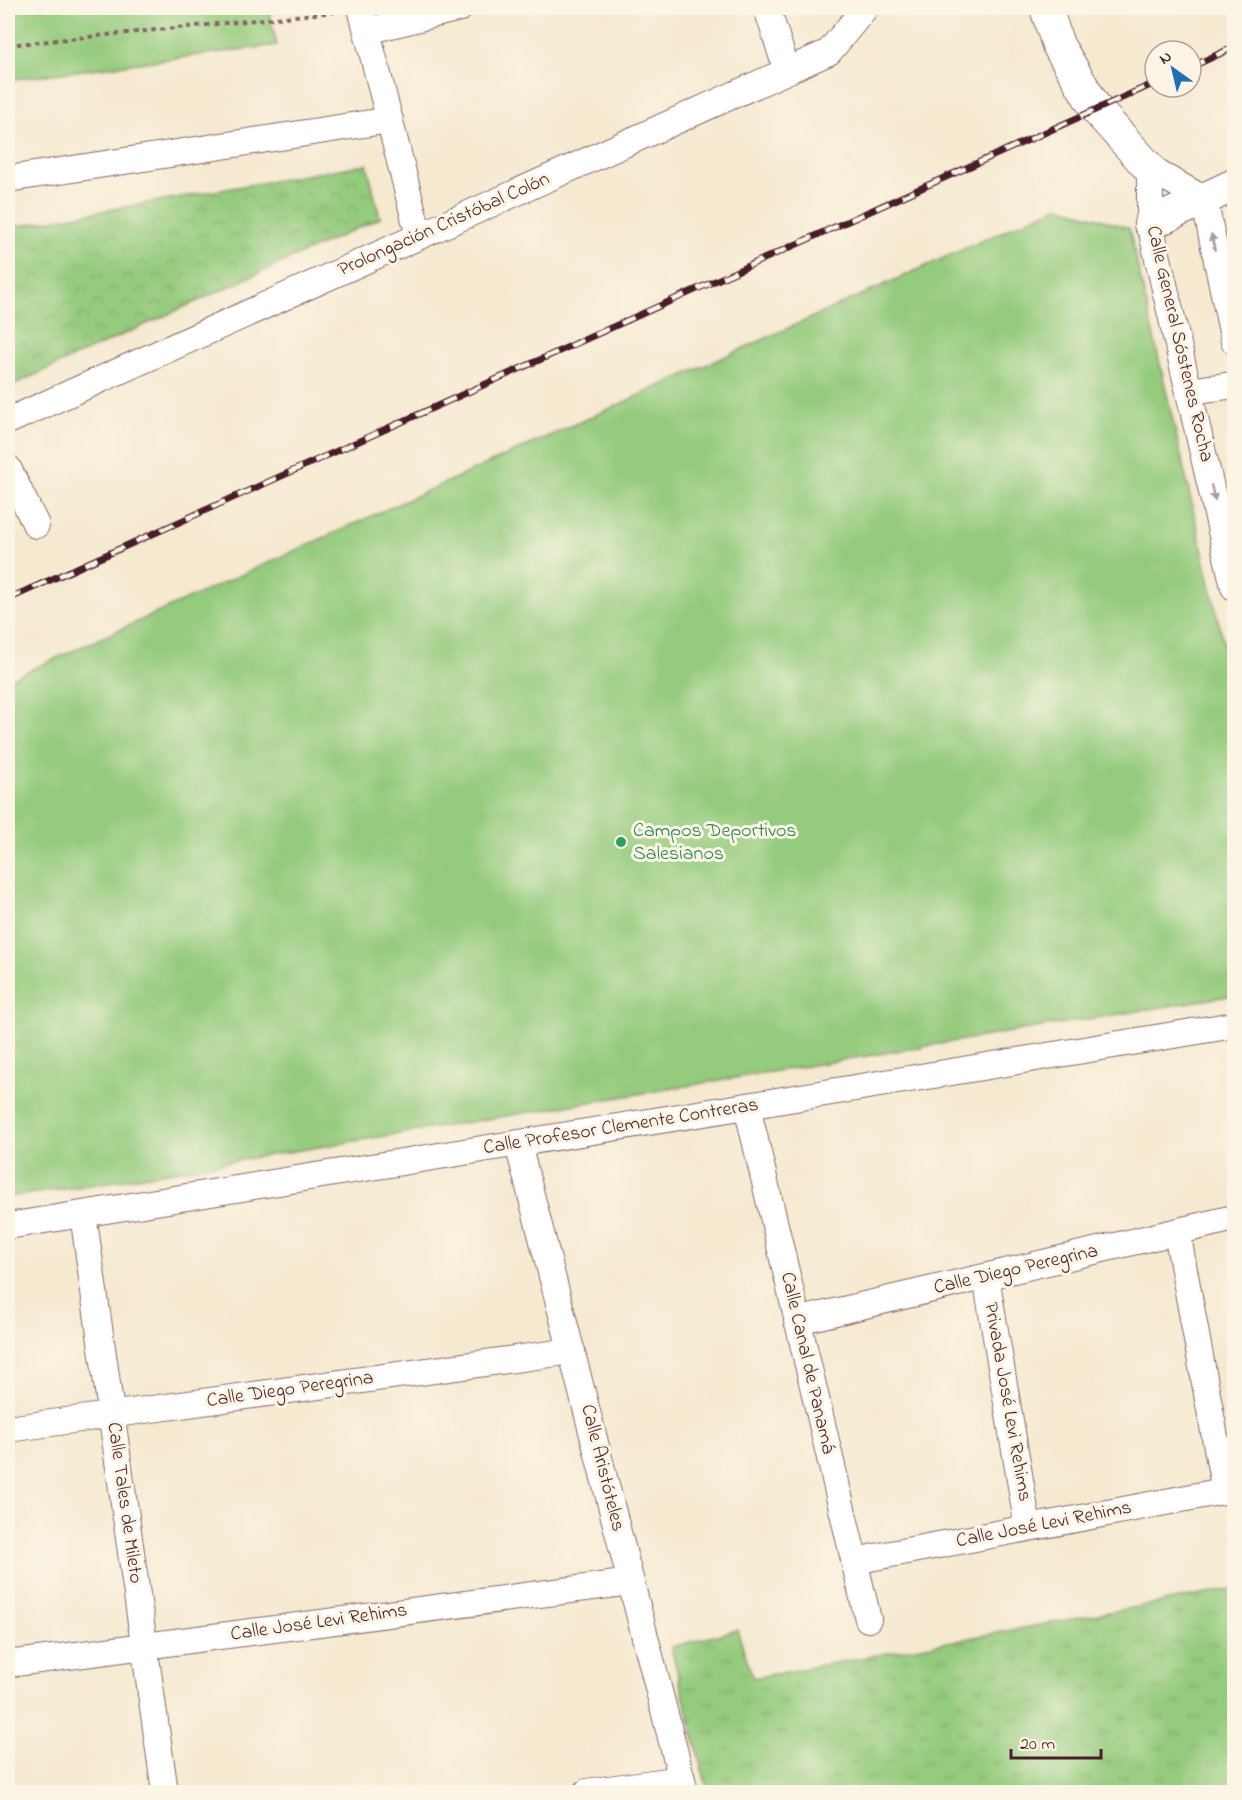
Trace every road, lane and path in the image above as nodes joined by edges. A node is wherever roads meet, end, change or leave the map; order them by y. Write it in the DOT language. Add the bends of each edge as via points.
graph roads {
  1 [pos="460,8"];
  2 [pos="767,8"];
  3 [pos="865,8"];
  4 [pos="1046,8"];
  5 [pos="363,16"];
  6 [pos="8,45"];
  7 [pos="787,71"];
  8 [pos="390,120"];
  9 [pos="1150,169"];
  10 [pos="8,179"];
  11 [pos="1234,185"];
  12 [pos="1204,199"];
  13 [pos="1150,224"];
  14 [pos="419,236"];
  15 [pos="1234,340"];
  16 [pos="1234,385"];
  17 [pos="1189,392"];
  18 [pos="8,421"];
  19 [pos="8,468"];
  20 [pos="36,525"];
  21 [pos="1234,587"];
  22 [pos="1234,1024"];
  23 [pos="747,1106"];
  24 [pos="518,1144"];
  25 [pos="83,1214"];
  26 [pos="1234,1218"];
  27 [pos="8,1226"];
  28 [pos="1177,1232"];
  29 [pos="986,1277"];
  30 [pos="797,1321"];
  31 [pos="572,1351"];
  32 [pos="111,1414"];
  33 [pos="8,1429"];
  34 [pos="1230,1490"];
  35 [pos="1028,1528"];
  36 [pos="854,1561"];
  37 [pos="631,1582"];
  38 [pos="868,1619"];
  39 [pos="144,1646"];
  40 [pos="8,1664"];
  41 [pos="683,1786"];
  42 [pos="165,1792"];
  43 [pos="587,1792"];
  1 -- 5 [label="street"];
  2 -- 7 [label="street"];
  3 -- 7 [label="street, Prolongación Cristóbal Colón" via="829,52"];
  4 -- 9 [label="street" via="1058,45 1096,109"];
  5 -- 6 [label="path"];
  5 -- 8 [label="street"];
  7 -- 14 [label="street, Prolongación Cristóbal Colón"];
  8 -- 10 [label="street"];
  8 -- 14 [label="street"];
  9 -- 12 [label="street"];
  9 -- 13 [label="street, Calle General Sóstenes Rocha"];
  11 -- 12 [label="street"];
  12 -- 13 [label="street"];
  15 -- 12 [label="street, one-way"];
  13 -- 17 [label="street, Calle General Sóstenes Rocha"];
  14 -- 18 [label="street, Prolongación Cristóbal Colón"];
  16 -- 17 [label="street"];
  17 -- 21 [label="street, Calle General Sóstenes Rocha, one-way"];
  19 -- 20 [label="street"];
  22 -- 23 [label="street, Calle Profesor Clemente Contreras"];
  23 -- 24 [label="street, Calle Profesor Clemente Contreras"];
  23 -- 30 [label="street, Calle Canal de Panamá"];
  24 -- 25 [label="street, Calle Profesor Clemente Contreras"];
  24 -- 31 [label="street, Calle Aristóteles"];
  25 -- 27 [label="street, Calle Profesor Clemente Contreras"];
  25 -- 32 [label="street, Calle Tales de Mileto"];
  26 -- 28 [label="street, Calle Diego Peregrina"];
  28 -- 29 [label="street, Calle Diego Peregrina"];
  28 -- 34 [label="street"];
  29 -- 30 [label="street, Calle Diego Peregrina"];
  29 -- 35 [label="street, Privada José Levi Rehims"];
  30 -- 36 [label="street, Calle Canal de Panamá"];
  31 -- 32 [label="street, Calle Diego Peregrina"];
  31 -- 37 [label="street, Calle Aristóteles"];
  32 -- 33 [label="street, Calle Diego Peregrina"];
  32 -- 39 [label="street, Calle Tales de Mileto"];
  34 -- 35 [label="street, Calle José Levi Rehims"];
  35 -- 36 [label="street, Calle José Levi Rehims"];
  36 -- 38 [label="street, Calle Canal de Panamá"];
  37 -- 39 [label="street, Calle José Levi Rehims"];
  37 -- 41 [label="street, Calle Aristóteles"];
  39 -- 40 [label="street, Calle José Levi Rehims"];
  39 -- 42 [label="street, Calle Tales de Mileto"];
  41 -- 43 [label="street"];
}
